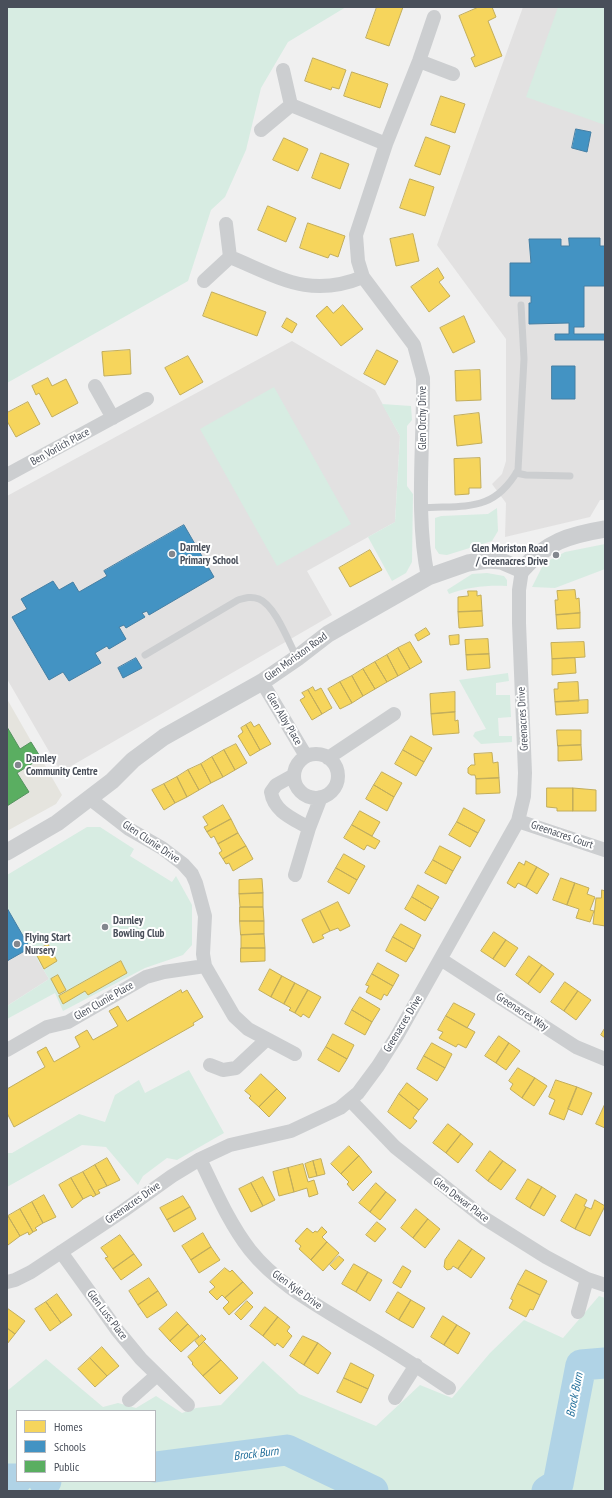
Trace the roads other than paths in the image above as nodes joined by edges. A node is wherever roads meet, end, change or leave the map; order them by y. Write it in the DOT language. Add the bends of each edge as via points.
graph roads {
  1 [pos="434,17"];
  2 [pos="419,60"];
  3 [pos="283,70"];
  4 [pos="453,74"];
  5 [pos="291,105"];
  6 [pos="261,130"];
  7 [pos="386,144"];
  8 [pos="226,224"];
  9 [pos="230,256"];
  10 [pos="363,277"];
  11 [pos="204,281"];
  12 [pos="522,305"];
  13 [pos="96,386"];
  14 [pos="147,400"];
  15 [pos="112,418"];
  16 [pos="516,473"];
  17 [pos="7,475"];
  18 [pos="570,476"];
  19 [pos="422,508"];
  20 [pos="605,529"];
  21 [pos="522,570"];
  22 [pos="428,577"];
  23 [pos="145,655"];
  24 [pos="297,658"];
  25 [pos="262,682"];
  26 [pos="394,714"];
  27 [pos="306,756"];
  28 [pos="328,758"];
  29 [pos="294,775"];
  30 [pos="321,797"];
  31 [pos="89,798"];
  32 [pos="518,821"];
  33 [pos="309,828"];
  34 [pos="605,850"];
  35 [pos="7,852"];
  36 [pos="295,875"];
  37 [pos="442,960"];
  38 [pos="206,966"];
  39 [pos="266,1040"];
  40 [pos="7,1050"];
  41 [pos="295,1054"];
  42 [pos="605,1059"];
  43 [pos="210,1065"];
  44 [pos="350,1100"];
  45 [pos="200,1159"];
  46 [pos="61,1252"];
  47 [pos="587,1279"];
  48 [pos="7,1282"];
  49 [pos="605,1285"];
  50 [pos="578,1312"];
  51 [pos="416,1365"];
  52 [pos="157,1375"];
  53 [pos="449,1388"];
  54 [pos="396,1398"];
  55 [pos="129,1400"];
  56 [pos="188,1404"];
  1 -- 2 [label="street, Glen Orchy Drive"];
  2 -- 4 [label="street"];
  2 -- 7 [label="street, Glen Orchy Drive"];
  3 -- 5 [label="street"];
  5 -- 6 [label="street"];
  5 -- 7 [label="street"];
  7 -- 10 [label="street, Glen Orchy Drive" via="356,236 358,261"];
  8 -- 9 [label="street"];
  9 -- 10 [label="street" via="304,286 317,288 346,284"];
  9 -- 11 [label="street"];
  10 -- 19 [label="street, Glen Orchy Drive" via="414,345 419,360 423,378 424,424"];
  12 -- 16 [label="lane" via="524,359 521,436"];
  13 -- 15 [label="street"];
  14 -- 15 [label="street, Ben Vorlich Place"];
  15 -- 17 [label="street, Ben Vorlich Place"];
  16 -- 18 [label="lane"];
  16 -- 19 [label="lane" via="511,483 488,502"];
  19 -- 22 [label="street, Glen Orchy Drive" via="424,555"];
  20 -- 21 [label="street" via="561,539 533,558"];
  21 -- 22 [label="street, Glen Moriston Road" via="501,561 488,560 468,563"];
  21 -- 32 [label="street, Greenacres Drive" via="519,623 525,773 524,796"];
  22 -- 24 [label="street, Glen Moriston Road" via="328,634"];
  23 -- 24 [label="lane" via="247,597 259,599 271,609"];
  24 -- 25 [label="street, Glen Moriston Road"];
  25 -- 27 [label="street, Glen Alby Place"];
  25 -- 31 [label="street, Glen Moriston Road" via="164,737"];
  26 -- 28 [label="street"];
  27 -- 28 [label="street, Glen Alby Place" via="317,754"];
  27 -- 29 [label="street, Glen Alby Place" via="296,768"];
  28 -- 30 [label="street" via="336,767 338,780 332,791"];
  29 -- 30 [label="street" via="296,783 305,795"];
  29 -- 33 [label="street, Glen Alby Place" via="276,785 271,792 272,797 283,813"];
  30 -- 33 [label="street"];
  31 -- 35 [label="street, Glen Moriston Road" via="57,823"];
  31 -- 38 [label="street, Glen Clunie Drive" via="129,829 162,848 192,874 205,916 203,954"];
  32 -- 34 [label="street, Greenacres Court"];
  32 -- 37 [label="street, Greenacres Drive"];
  33 -- 36 [label="street"];
  37 -- 42 [label="street, Greenacres Way" via="576,1047"];
  37 -- 44 [label="street, Greenacres Drive" via="378,1066"];
  38 -- 39 [label="street, Glen Clunie Drive" via="234,1016"];
  38 -- 40 [label="street, Glen Clunie Place" via="146,977 68,1022 47,1027"];
  39 -- 41 [label="street, Glen Clunie Drive"];
  39 -- 43 [label="street" via="236,1068 223,1070"];
  44 -- 45 [label="street, Greenacres Drive" via="330,1114 291,1131 230,1145"];
  44 -- 47 [label="street, Glen Dewar Place" via="395,1147 484,1218"];
  45 -- 46 [label="street, Greenacres Drive"];
  45 -- 51 [label="street, Glen Kyle Drive" via="250,1250 271,1272 312,1302"];
  46 -- 48 [label="street, Greenacres Drive" via="31,1272"];
  46 -- 52 [label="street, Glen Luss Place" via="117,1330"];
  47 -- 49 [label="street, Glen Dewar Place"];
  47 -- 50 [label="street"];
  51 -- 53 [label="street, Glen Kyle Drive"];
  51 -- 54 [label="street"];
  52 -- 55 [label="street"];
  52 -- 56 [label="street, Glen Luss Place"];
}
